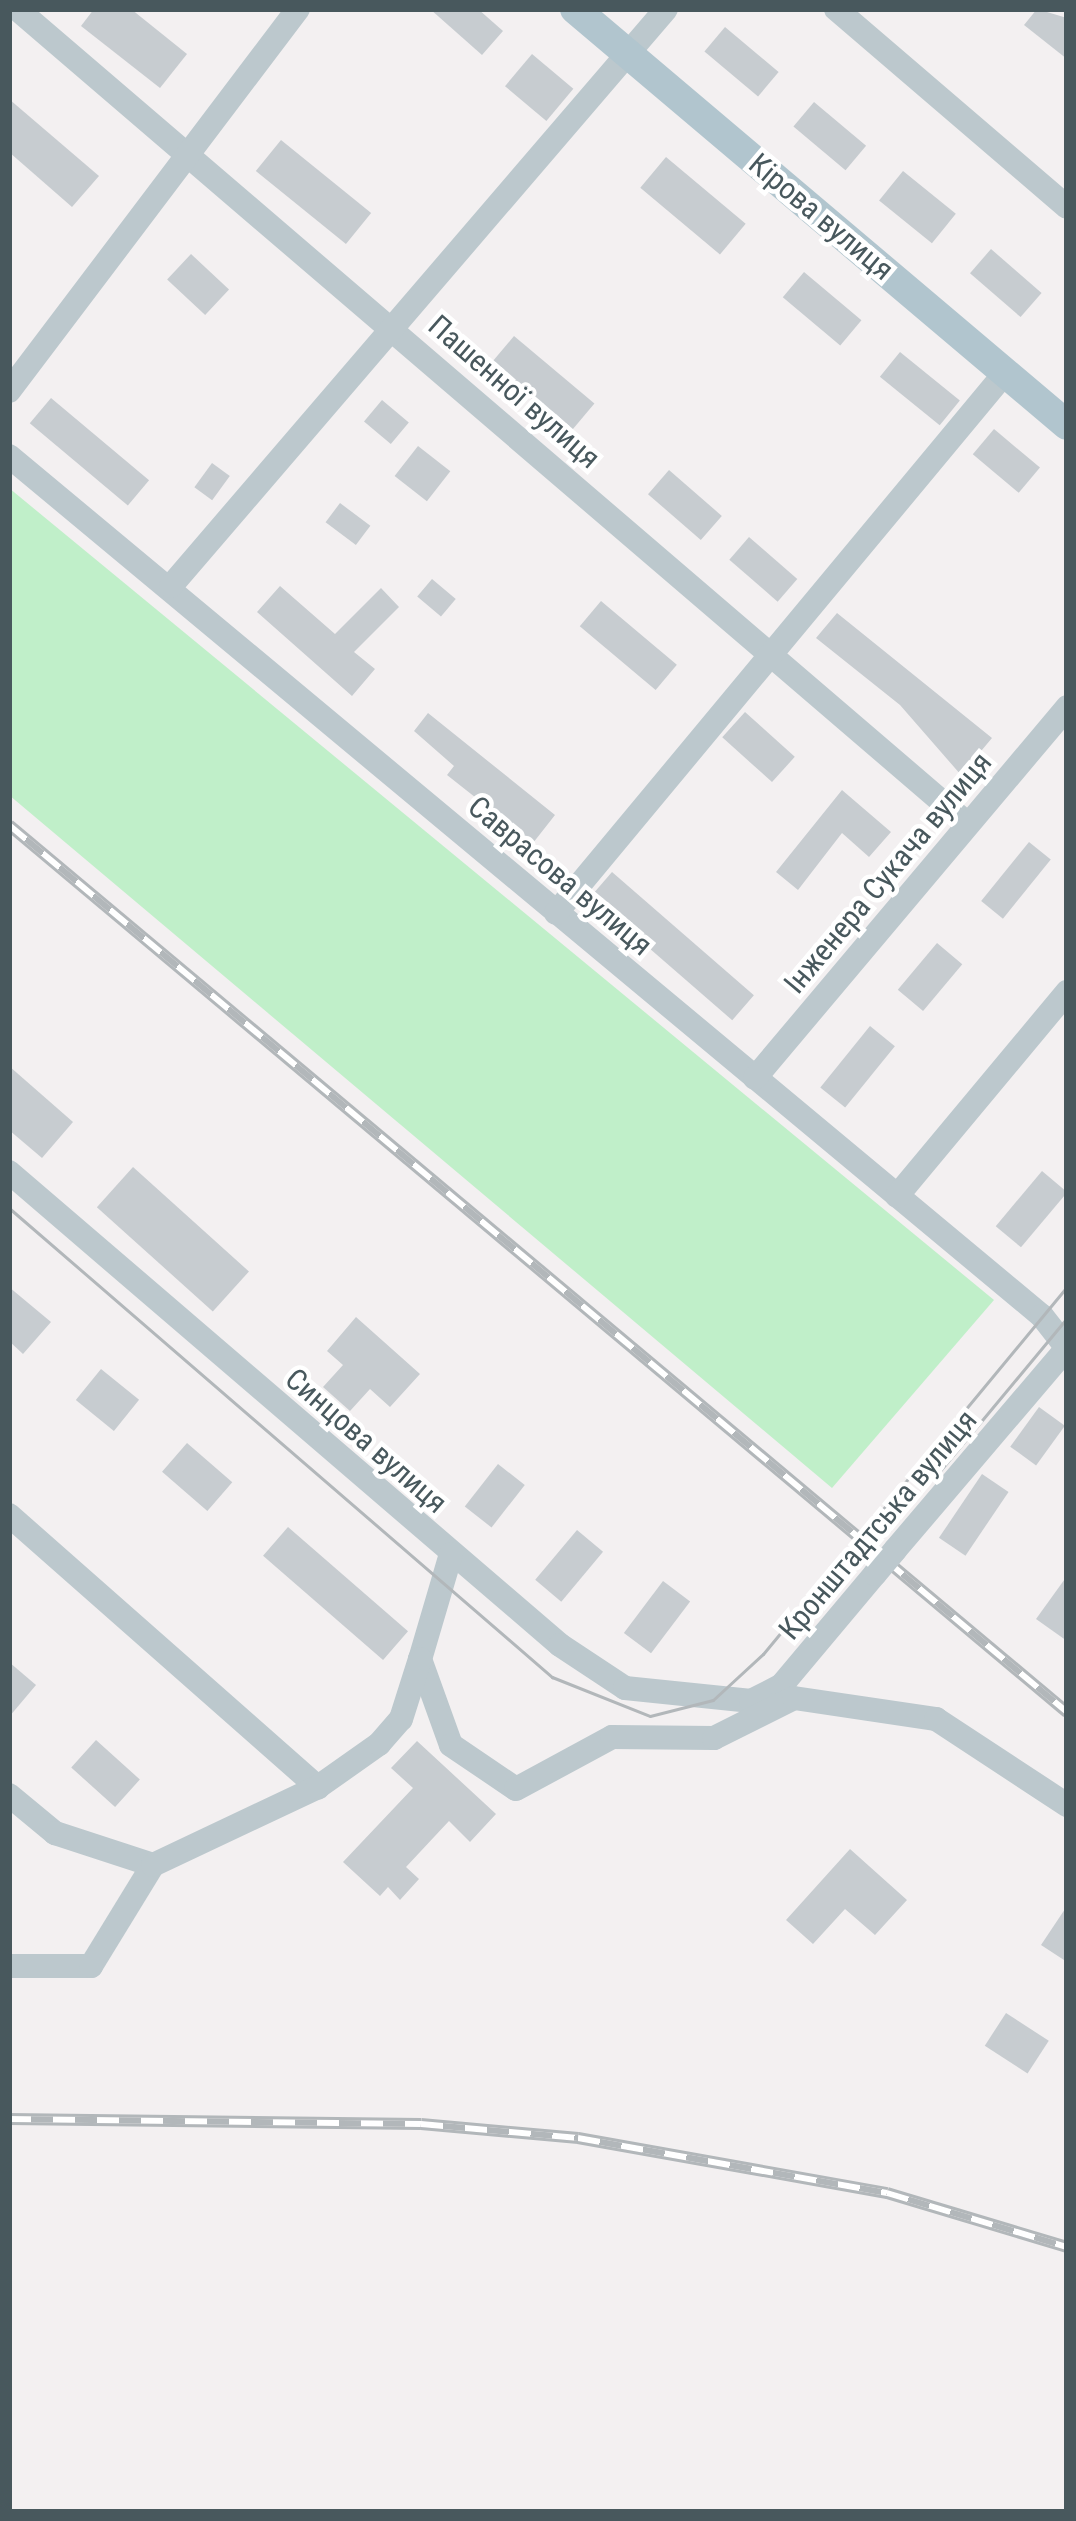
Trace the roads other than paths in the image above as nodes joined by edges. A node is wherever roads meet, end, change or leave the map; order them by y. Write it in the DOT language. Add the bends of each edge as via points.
graph roads {
  1 [pos="298,9"];
  2 [pos="575,9"];
  3 [pos="666,9"];
  4 [pos="836,9"];
  5 [pos="13,11"];
  6 [pos="629,53"];
  7 [pos="184,150"];
  8 [pos="1067,207"];
  9 [pos="394,328"];
  10 [pos="1005,374"];
  11 [pos="9,391"];
  12 [pos="1067,424"];
  13 [pos="9,456"];
  14 [pos="171,586"];
  15 [pos="768,652"];
  16 [pos="1067,707"];
  17 [pos="968,824"];
  18 [pos="556,913"];
  19 [pos="1067,992"];
  20 [pos="755,1078"];
  21 [pos="9,1172"];
  22 [pos="897,1196"];
  23 [pos="1067,1348"];
  24 [pos="9,1515"];
  25 [pos="451,1554"];
  26 [pos="420,1658"];
  27 [pos="712,1700"];
  28 [pos="318,1787"];
  29 [pos="9,1795"];
  30 [pos="1067,1805"];
  31 [pos="153,1865"];
  32 [pos="9,1966"];
  1 -- 7 [label="street"];
  2 -- 6 [label="main road, Кірова вулиця"];
  3 -- 6 [label="street"];
  4 -- 8 [label="street"];
  5 -- 7 [label="street, Пашенної вулиця"];
  6 -- 9 [label="street"];
  6 -- 10 [label="main road, Кірова вулиця"];
  7 -- 9 [label="street, Пашенної вулиця"];
  7 -- 11 [label="street"];
  9 -- 14 [label="street"];
  9 -- 15 [label="street, Пашенної вулиця"];
  10 -- 12 [label="main road, Кірова вулиця"];
  10 -- 15 [label="street"];
  13 -- 14 [label="street, Саврасова вулиця"];
  14 -- 18 [label="street, Саврасова вулиця"];
  15 -- 17 [label="street, Пашенної вулиця"];
  15 -- 18 [label="street"];
  16 -- 17 [label="street, Інженера Сукача вулиця"];
  17 -- 20 [label="street, Інженера Сукача вулиця"];
  18 -- 20 [label="street, Саврасова вулиця"];
  19 -- 22 [label="street"];
  20 -- 22 [label="street, Саврасова вулиця"];
  21 -- 25 [label="street, Синцова вулиця"];
  22 -- 23 [label="street, Саврасова вулиця"];
  23 -- 27 [label="street, Кронштадтська вулиця, bridge" via="781,1686 751,1701"];
  24 -- 28 [label="street"];
  25 -- 26 [label="street"];
  25 -- 27 [label="street, Синцова вулиця" via="626,1688"];
  26 -- 28 [label="street" via="401,1719"];
  26 -- 30 [label="street" via="451,1745 516,1789 612,1737 713,1738 794,1698 936,1719"];
  28 -- 31 [label="street"];
  29 -- 31 [label="street" via="55,1833"];
  31 -- 32 [label="street" via="91,1966"];
}
